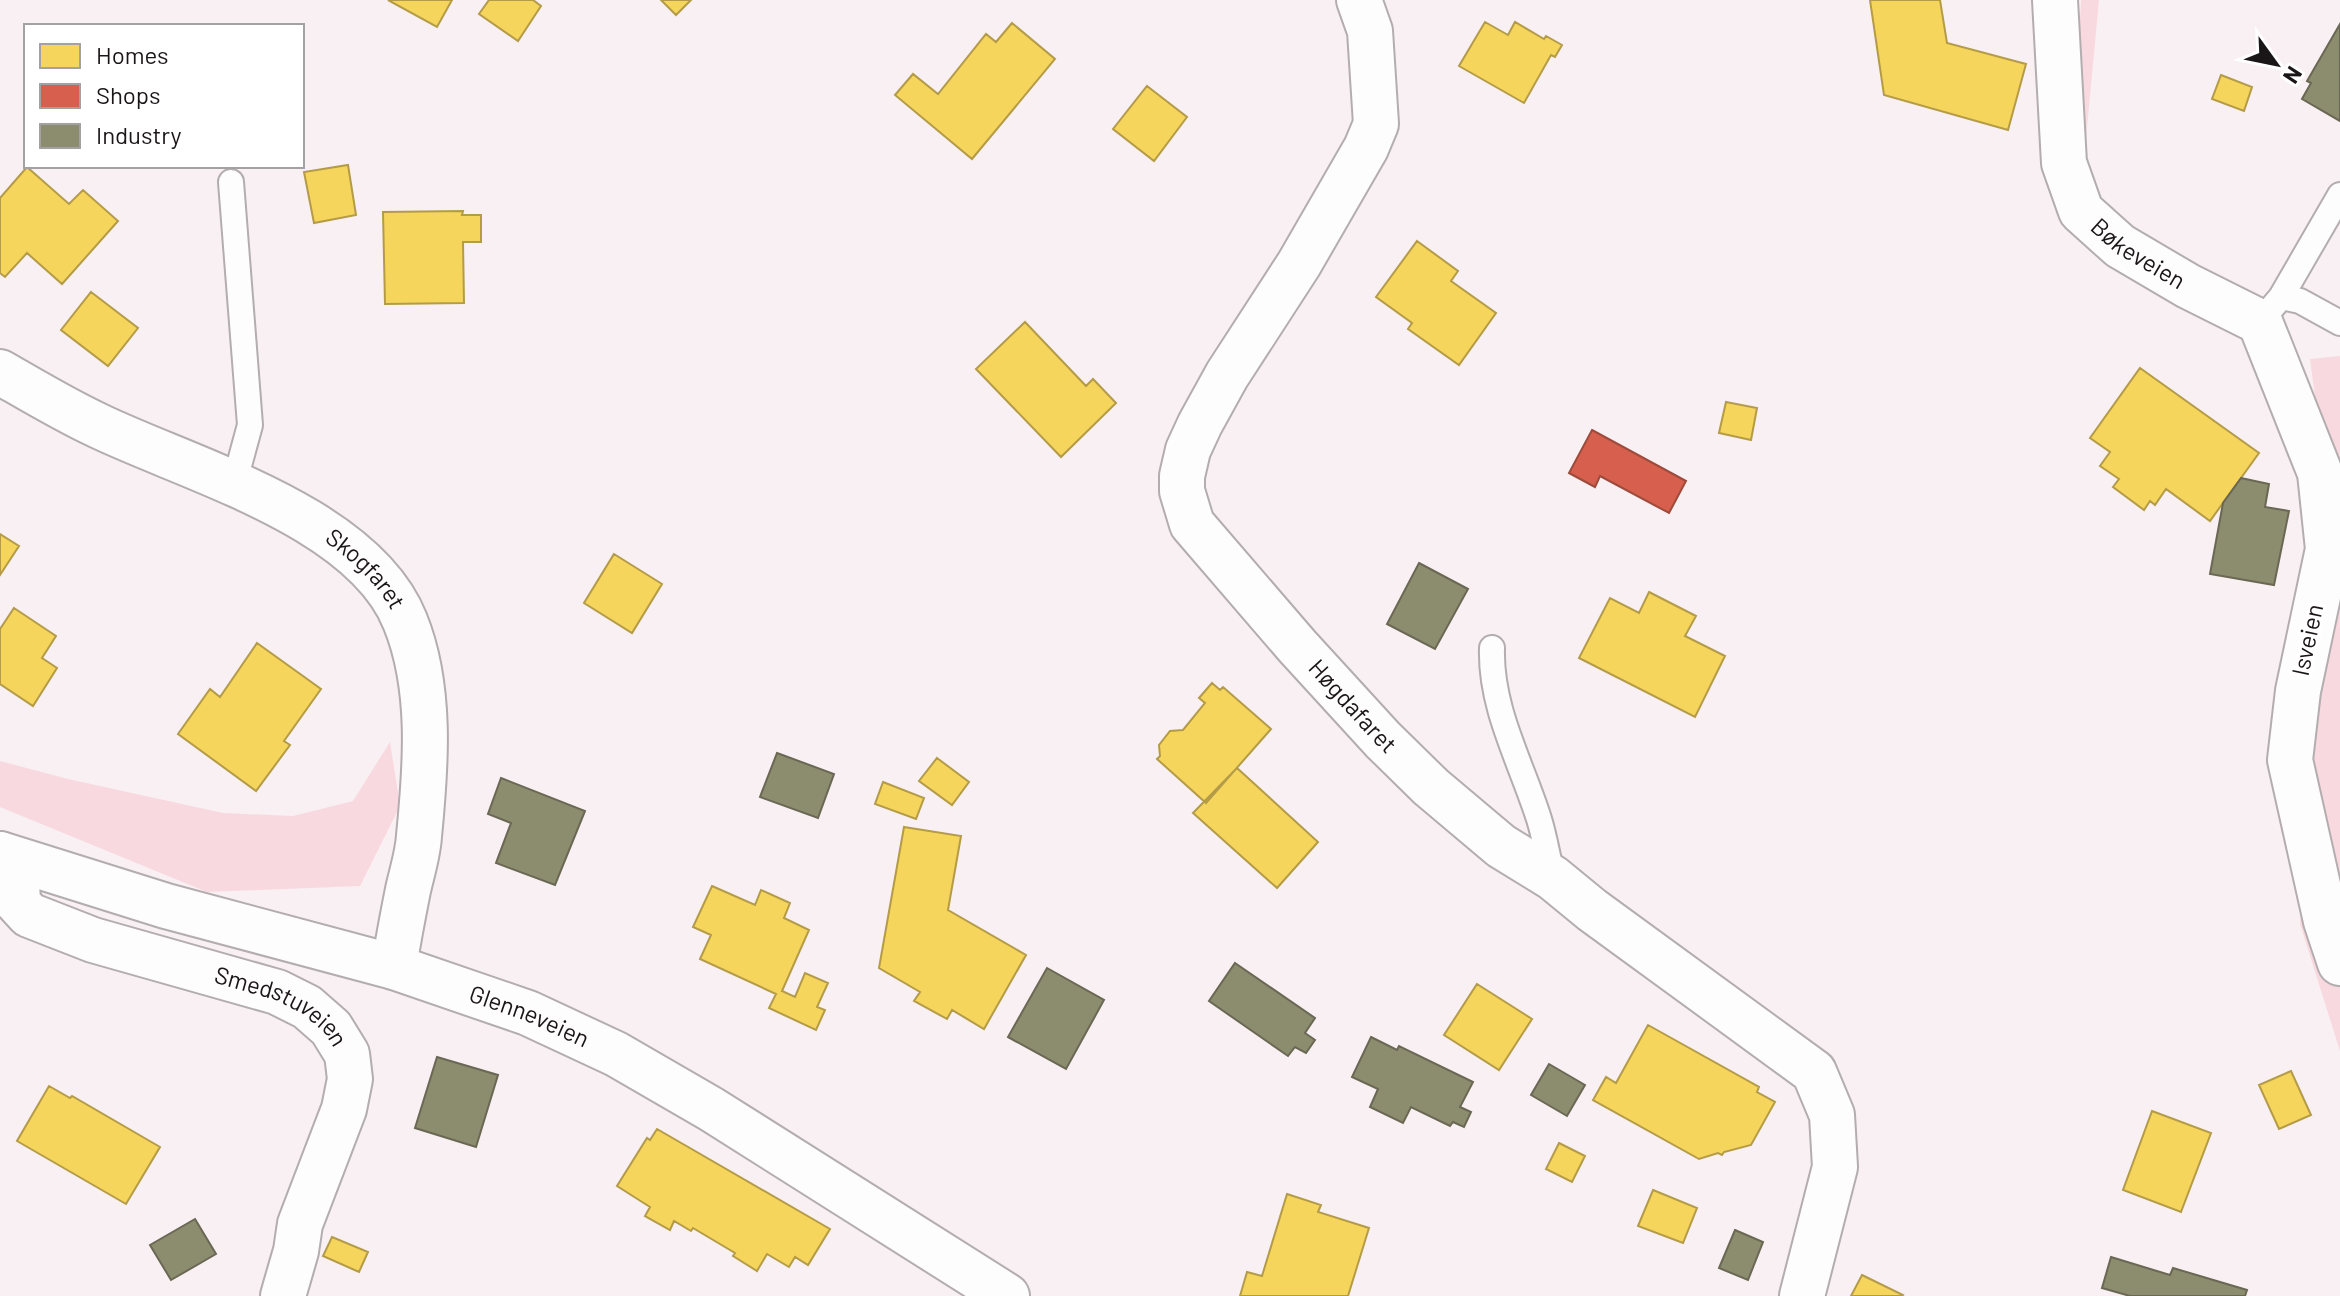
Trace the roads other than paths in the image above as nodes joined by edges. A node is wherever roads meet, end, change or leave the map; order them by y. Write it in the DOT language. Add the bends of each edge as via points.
graph roads {
  1 [pos="1359,0"];
  2 [pos="2055,0"];
  3 [pos="231,182"];
  4 [pos="2340,195"];
  5 [pos="2271,309"];
  6 [pos="2340,323"];
  7 [pos="0,372"];
  8 [pos="234,484"];
  9 [pos="1492,648"];
  10 [pos="0,854"];
  11 [pos="1553,878"];
  12 [pos="2340,963"];
  13 [pos="394,967"];
  14 [pos="283,1296"];
  15 [pos="1007,1296"];
  16 [pos="1802,1296"];
  1 -- 11 [label="street, Høgdafaret" via="1370,31 1376,124 1299,264 1200,424 1188,450 1182,491 1192,524 1383,740 1501,846"];
  2 -- 5 [label="street, Bøkeveien" via="2064,163 2081,211 2120,246 2188,286"];
  3 -- 8 [label="lane" via="250,425"];
  4 -- 5 [label="lane"];
  5 -- 6 [label="lane, Bøkeveien" via="2300,301"];
  5 -- 12 [label="street, Isveien" via="2320,473 2328,549 2298,691 2290,760"];
  7 -- 8 [label="street, Skogfaret" via="101,427"];
  8 -- 13 [label="street, Skogfaret" via="349,548 393,597 415,648 425,757 419,840"];
  9 -- 11 [label="lane" via="1499,704"];
  10 -- 13 [label="street, Glenneveien" via="166,906"];
  10 -- 14 [label="street, Smedstuveien" via="17,882 18,903 29,915 93,940 277,992 307,1007 331,1028 347,1054 350,1079 344,1109 300,1224"];
  11 -- 16 [label="street, Høgdafaret" via="1814,1072 1832,1115 1835,1167"];
  13 -- 15 [label="street, Glenneveien" via="528,1013 616,1054"];
}
